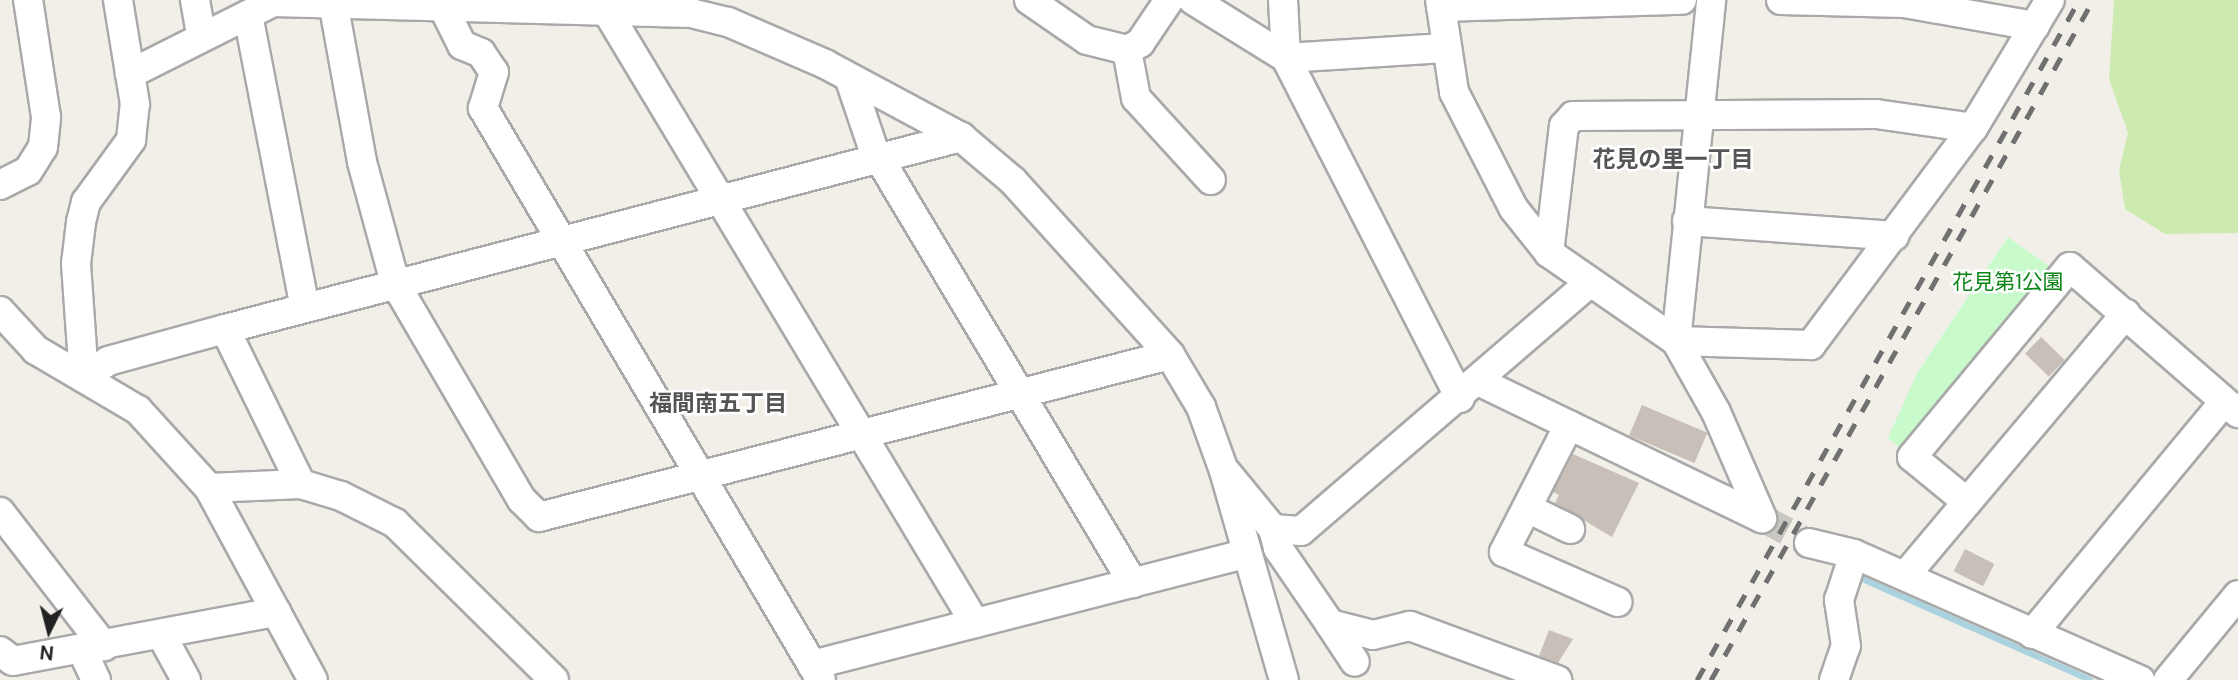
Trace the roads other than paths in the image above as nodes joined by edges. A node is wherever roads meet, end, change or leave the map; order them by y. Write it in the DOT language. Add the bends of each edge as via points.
graph roads {
  1 [pos="28,0"];
  2 [pos="118,0"];
  3 [pos="195,0"];
  4 [pos="1029,0"];
  5 [pos="1169,0"];
  6 [pos="1193,0"];
  7 [pos="1283,0"];
  8 [pos="1682,0"];
  9 [pos="1711,0"];
  10 [pos="1781,0"];
  11 [pos="2050,0"];
  12 [pos="332,2"];
  13 [pos="1440,3"];
  14 [pos="600,4"];
  15 [pos="442,5"];
  16 [pos="248,15"];
  17 [pos="2035,26"];
  18 [pos="201,36"];
  19 [pos="1444,48"];
  20 [pos="1127,50"];
  21 [pos="1286,58"];
  22 [pos="130,74"];
  23 [pos="850,80"];
  24 [pos="1699,112"];
  25 [pos="1973,128"];
  26 [pos="961,137"];
  27 [pos="879,158"];
  28 [pos="1211,180"];
  29 [pos="0,185"];
  30 [pos="720,199"];
  31 [pos="1687,221"];
  32 [pos="1894,236"];
  33 [pos="561,242"];
  34 [pos="1549,253"];
  35 [pos="396,283"];
  36 [pos="1589,283"];
  37 [pos="305,307"];
  38 [pos="0,311"];
  39 [pos="2126,314"];
  40 [pos="225,329"];
  41 [pos="1676,341"];
  42 [pos="1170,355"];
  43 [pos="84,378"];
  44 [pos="1469,390"];
  45 [pos="1020,393"];
  46 [pos="2231,407"];
  47 [pos="1569,425"];
  48 [pos="862,434"];
  49 [pos="1224,471"];
  50 [pos="700,476"];
  51 [pos="301,484"];
  52 [pos="209,488"];
  53 [pos="1967,502"];
  54 [pos="1527,508"];
  55 [pos="0,512"];
  56 [pos="1273,528"];
  57 [pos="1570,529"];
  58 [pos="1810,543"];
  59 [pos="1247,553"];
  60 [pos="1854,554"];
  61 [pos="1905,576"];
  62 [pos="1133,583"];
  63 [pos="2238,595"];
  64 [pos="1618,602"];
  65 [pos="276,612"];
  66 [pos="975,623"];
  67 [pos="1330,624"];
  68 [pos="2032,634"];
  69 [pos="162,636"];
  70 [pos="93,648"];
  71 [pos="0,651"];
  72 [pos="1355,662"];
  73 [pos="817,673"];
  74 [pos="96,680"];
  75 [pos="186,680"];
  76 [pos="313,680"];
  77 [pos="554,680"];
  78 [pos="1284,680"];
  79 [pos="1557,680"];
  80 [pos="1834,680"];
  81 [pos="2140,680"];
  82 [pos="2168,680"];
  1 -- 29 [label="street" via="46,117 43,147 28,172"];
  2 -- 22 [label="street"];
  3 -- 18 [label="street"];
  4 -- 20 [label="street" via="1087,40"];
  5 -- 20 [label="street" via="1140,43"];
  6 -- 21 [label="street"];
  7 -- 21 [label="street"];
  8 -- 13 [label="street"];
  9 -- 24 [label="street"];
  10 -- 17 [label="street" via="1904,3"];
  11 -- 17 [label="street"];
  12 -- 15 [label="street"];
  12 -- 16 [label="street" via="273,2"];
  12 -- 35 [label="street" via="362,162"];
  13 -- 19 [label="street"];
  14 -- 15 [label="street"];
  14 -- 23 [label="street" via="691,13 728,22"];
  14 -- 30 [label="street"];
  15 -- 33 [label="street" via="462,46 481,53 494,72 483,108"];
  16 -- 18 [label="street"];
  16 -- 37 [label="street"];
  17 -- 25 [label="street"];
  18 -- 22 [label="street"];
  19 -- 21 [label="street"];
  19 -- 34 [label="street" via="1454,92 1488,163 1514,209"];
  20 -- 28 [label="street" via="1136,98"];
  21 -- 44 [label="street"];
  22 -- 43 [label="street" via="135,104 131,140 86,202 81,222 76,264"];
  23 -- 26 [label="street"];
  23 -- 27 [label="street"];
  24 -- 25 [label="street" via="1876,114"];
  24 -- 31 [label="street"];
  24 -- 34 [label="street" via="1573,116 1564,126"];
  25 -- 32 [label="street"];
  26 -- 27 [label="street"];
  26 -- 42 [label="street" via="1013,181"];
  27 -- 30 [label="street"];
  27 -- 45 [label="street"];
  30 -- 33 [label="street"];
  30 -- 48 [label="street"];
  31 -- 32 [label="street"];
  31 -- 41 [label="street"];
  32 -- 41 [label="street" via="1811,345"];
  33 -- 35 [label="street"];
  33 -- 50 [label="street"];
  34 -- 36 [label="street"];
  35 -- 37 [label="street"];
  35 -- 50 [label="street" via="522,500 539,517"];
  36 -- 41 [label="street"];
  36 -- 44 [label="street"];
  37 -- 40 [label="street"];
  38 -- 43 [label="street" via="36,350"];
  39 -- 46 [label="street"];
  39 -- 53 [label="street"];
  39 -- 53 [label="street" via="2070,267 1912,457"];
  40 -- 43 [label="street" via="108,361"];
  40 -- 51 [label="street"];
  41 -- 47 [label="street" via="1716,412 1762,518"];
  42 -- 45 [label="street"];
  42 -- 49 [label="street" via="1201,407"];
  43 -- 52 [label="street" via="138,410"];
  44 -- 47 [label="street"];
  44 -- 56 [label="street" via="1301,531"];
  45 -- 48 [label="street"];
  45 -- 62 [label="street"];
  46 -- 68 [label="street"];
  47 -- 54 [label="street"];
  48 -- 50 [label="street"];
  48 -- 66 [label="street"];
  49 -- 56 [label="street" via="1240,483"];
  49 -- 59 [label="street"];
  50 -- 73 [label="street"];
  51 -- 52 [label="street"];
  51 -- 77 [label="street" via="341,496 395,523"];
  52 -- 65 [label="street"];
  53 -- 61 [label="street"];
  54 -- 57 [label="street"];
  54 -- 64 [label="street" via="1504,552"];
  55 -- 70 [label="street"];
  56 -- 67 [label="street" via="1278,548"];
  58 -- 60 [label="street"];
  59 -- 62 [label="street"];
  59 -- 78 [label="street"];
  60 -- 61 [label="street"];
  60 -- 80 [label="street" via="1839,600 1846,646"];
  61 -- 68 [label="street"];
  62 -- 66 [label="street"];
  63 -- 82 [label="street"];
  65 -- 69 [label="street"];
  65 -- 76 [label="street"];
  66 -- 73 [label="street"];
  67 -- 72 [label="street"];
  67 -- 79 [label="street" via="1373,635 1410,626"];
  68 -- 81 [label="street"];
  69 -- 70 [label="street"];
  69 -- 75 [label="street"];
  70 -- 71 [label="street" via="12,661"];
  70 -- 74 [label="street"];
}
